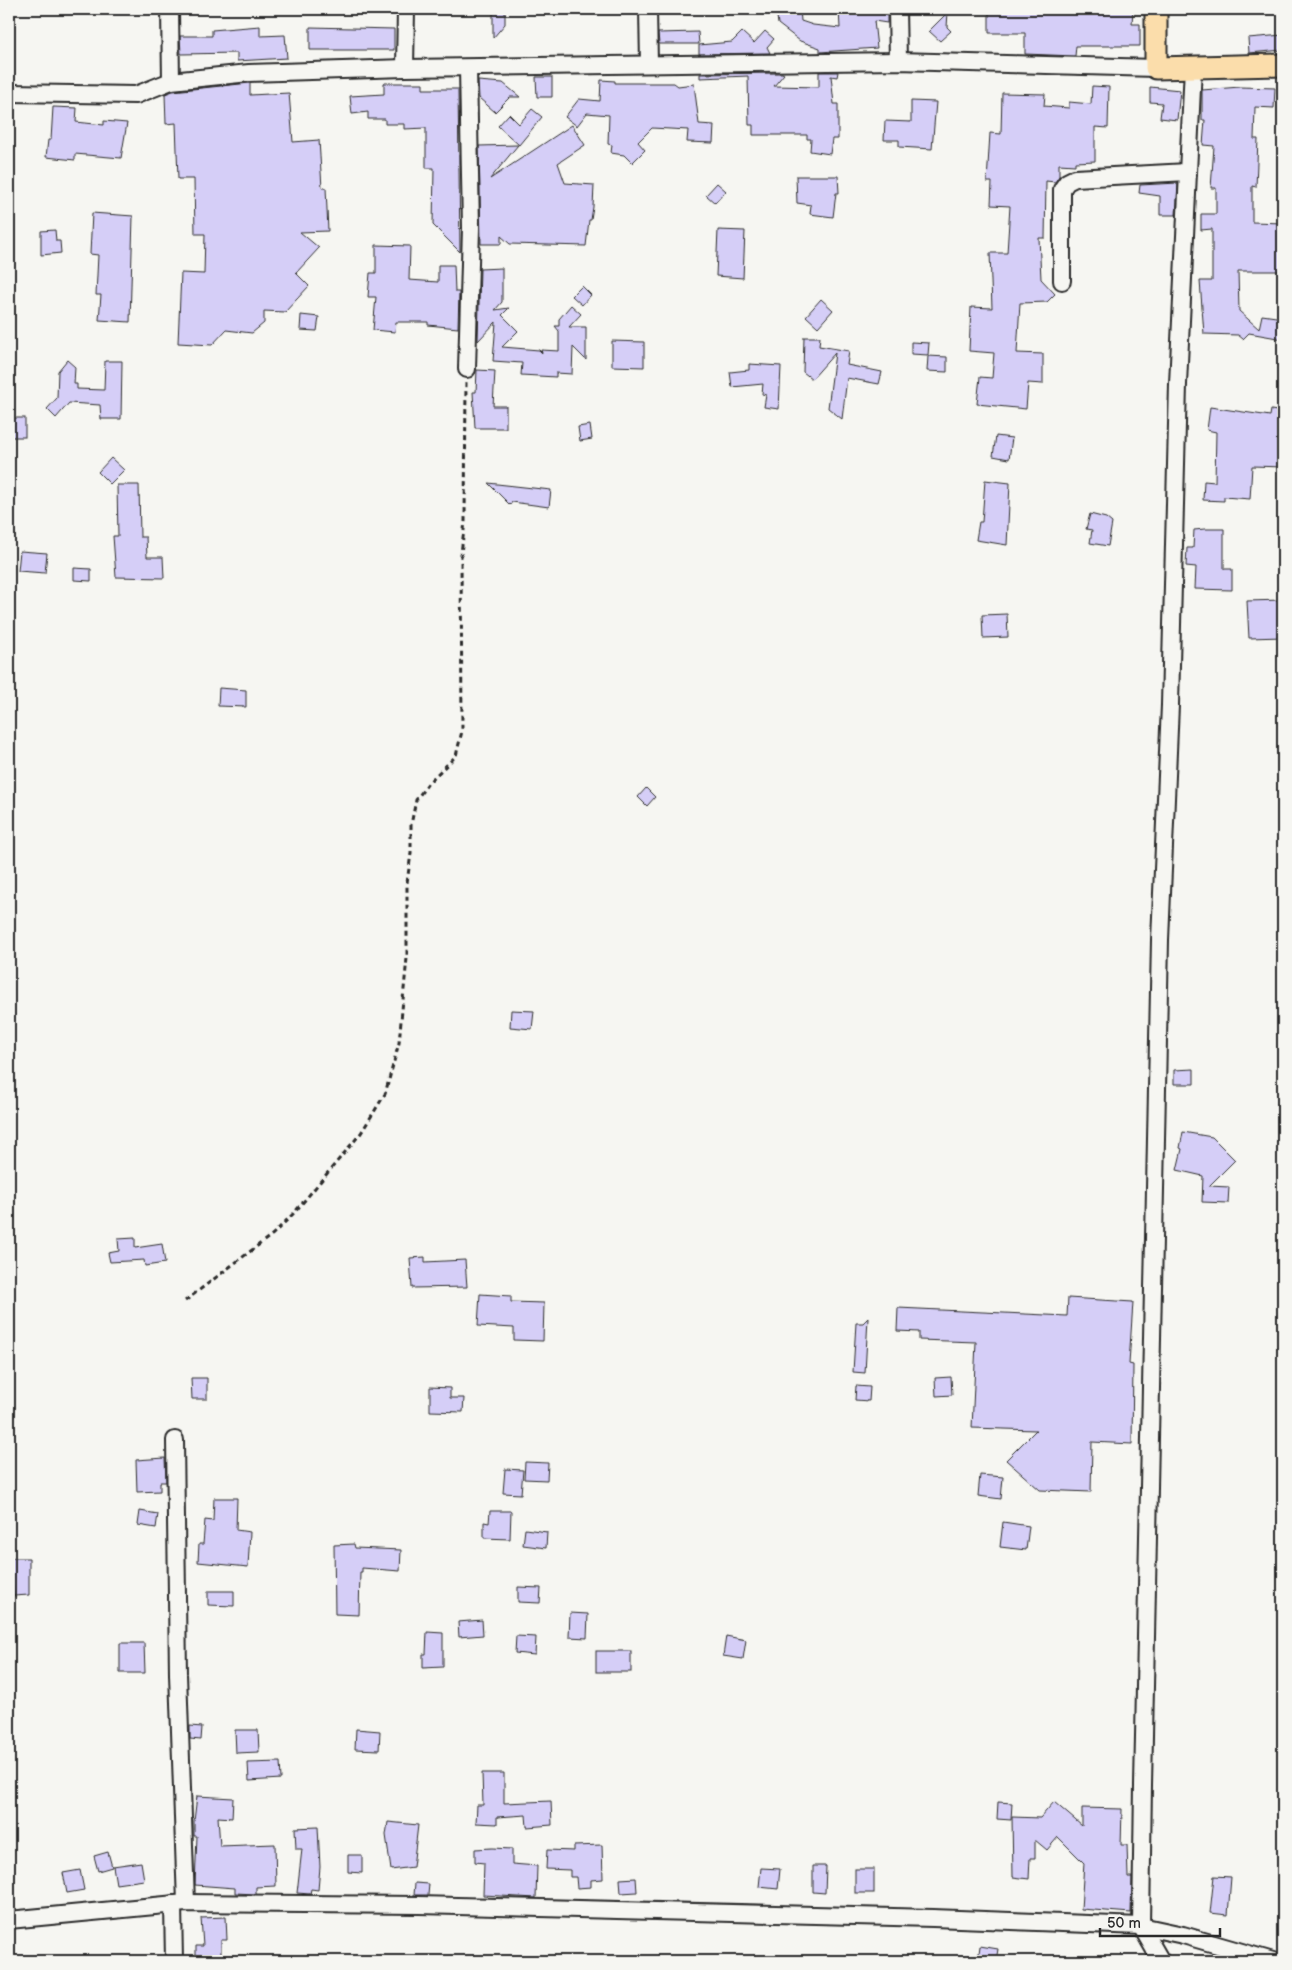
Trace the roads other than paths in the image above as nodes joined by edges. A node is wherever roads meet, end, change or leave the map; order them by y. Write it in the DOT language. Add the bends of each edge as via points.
graph roads {
  1 [pos="170,9"];
  2 [pos="406,9"];
  3 [pos="648,9"];
  4 [pos="897,9"];
  5 [pos="1156,9"];
  6 [pos="898,61"];
  7 [pos="648,64"];
  8 [pos="1283,65"];
  9 [pos="405,68"];
  10 [pos="468,68"];
  11 [pos="1156,68"];
  12 [pos="1193,68"];
  13 [pos="171,81"];
  14 [pos="9,93"];
  15 [pos="1188,172"];
  16 [pos="1062,281"];
  17 [pos="467,369"];
  18 [pos="175,1440"];
  19 [pos="180,1904"];
  20 [pos="9,1920"];
  21 [pos="1141,1926"];
  22 [pos="174,1961"];
  23 [pos="1161,1961"];
  24 [pos="1273,1961"];
  1 -- 13 [label="street"];
  2 -- 9 [label="street"];
  3 -- 7 [label="street"];
  4 -- 6 [label="street"];
  5 -- 11 [label="main road"];
  6 -- 7 [label="street"];
  6 -- 11 [label="street"];
  7 -- 10 [label="street"];
  8 -- 12 [label="main road"];
  9 -- 10 [label="street"];
  9 -- 13 [label="street" via="249,73"];
  10 -- 17 [label="street" via="471,199"];
  11 -- 12 [label="main road"];
  12 -- 15 [label="street"];
  13 -- 14 [label="street" via="136,95"];
  15 -- 16 [label="street" via="1075,178 1067,182 1062,189"];
  15 -- 21 [label="street" via="1160,940"];
  18 -- 19 [label="street"];
  19 -- 20 [label="street"];
  19 -- 21 [label="street" via="419,1905"];
  19 -- 22 [label="street"];
  21 -- 23 [label="street"];
  21 -- 24 [label="street"];
}
